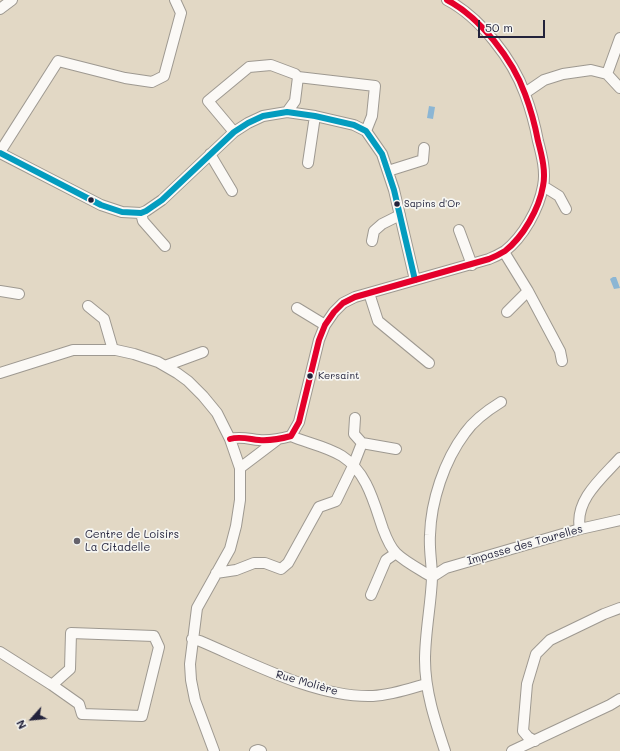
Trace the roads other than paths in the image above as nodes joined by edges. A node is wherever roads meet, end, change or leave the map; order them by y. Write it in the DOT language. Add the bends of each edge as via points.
graph roads {
  1 [pos="12,0"];
  2 [pos="175,0"];
  3 [pos="447,0"];
  4 [pos="0,9"];
  5 [pos="620,38"];
  6 [pos="607,74"];
  7 [pos="298,77"];
  8 [pos="620,88"];
  9 [pos="525,93"];
  10 [pos="287,112"];
  11 [pos="315,116"];
  12 [pos="366,131"];
  13 [pos="234,132"];
  14 [pos="424,148"];
  15 [pos="0,152"];
  16 [pos="210,154"];
  17 [pos="308,163"];
  18 [pos="388,171"];
  19 [pos="543,186"];
  20 [pos="232,191"];
  21 [pos="566,209"];
  22 [pos="141,213"];
  23 [pos="400,215"];
  24 [pos="459,230"];
  25 [pos="372,241"];
  26 [pos="165,246"];
  27 [pos="504,252"];
  28 [pos="472,265"];
  29 [pos="415,280"];
  30 [pos="0,291"];
  31 [pos="528,291"];
  32 [pos="369,293"];
  33 [pos="19,294"];
  34 [pos="88,306"];
  35 [pos="297,308"];
  36 [pos="507,312"];
  37 [pos="325,324"];
  38 [pos="113,350"];
  39 [pos="203,352"];
  40 [pos="562,361"];
  41 [pos="429,363"];
  42 [pos="165,366"];
  43 [pos="0,373"];
  44 [pos="501,402"];
  45 [pos="355,418"];
  46 [pos="291,436"];
  47 [pos="230,439"];
  48 [pos="277,440"];
  49 [pos="362,443"];
  50 [pos="396,448"];
  51 [pos="620,458"];
  52 [pos="353,466"];
  53 [pos="240,468"];
  54 [pos="620,520"];
  55 [pos="580,529"];
  56 [pos="396,553"];
  57 [pos="216,573"];
  58 [pos="432,577"];
  59 [pos="371,595"];
  60 [pos="620,608"];
  61 [pos="192,639"];
  62 [pos="0,652"];
  63 [pos="426,684"];
  64 [pos="52,685"];
  65 [pos="620,699"];
  66 [pos="523,731"];
  67 [pos="535,741"];
  68 [pos="214,751"];
  69 [pos="255,751"];
  70 [pos="262,751"];
  71 [pos="445,751"];
  72 [pos="508,751"];
  73 [pos="512,751"];
  1 -- 4 [label="street"];
  2 -- 15 [label="street" via="181,13 164,76 152,82 58,62"];
  3 -- 9 [label="street" via="480,25 497,45"];
  5 -- 6 [label="street"];
  6 -- 8 [label="street"];
  6 -- 9 [label="street" via="591,70 563,74 544,80"];
  7 -- 10 [label="street" via="295,101"];
  7 -- 12 [label="street" via="375,86 372,116"];
  7 -- 13 [label="street" via="271,65 249,67 208,101"];
  9 -- 19 [label="street" via="542,157"];
  10 -- 11 [label="street"];
  10 -- 13 [label="street" via="263,116"];
  11 -- 12 [label="street" via="354,125"];
  11 -- 17 [label="street"];
  12 -- 18 [label="street" via="382,154"];
  13 -- 16 [label="street"];
  14 -- 18 [label="street" via="423,160"];
  15 -- 22 [label="street" via="101,205 122,212"];
  16 -- 20 [label="street"];
  16 -- 22 [label="street" via="162,200"];
  18 -- 23 [label="street"];
  19 -- 21 [label="street" via="559,196"];
  19 -- 27 [label="street" via="527,224 517,240"];
  22 -- 26 [label="street" via="143,221"];
  23 -- 25 [label="street" via="374,231"];
  23 -- 29 [label="street"];
  24 -- 28 [label="street"];
  27 -- 28 [label="street"];
  27 -- 31 [label="street"];
  28 -- 29 [label="street"];
  29 -- 32 [label="street"];
  30 -- 33 [label="street"];
  31 -- 36 [label="street"];
  31 -- 40 [label="street" via="560,351"];
  32 -- 37 [label="street" via="343,303"];
  32 -- 41 [label="street" via="378,321"];
  34 -- 38 [label="street" via="104,320"];
  35 -- 37 [label="street"];
  37 -- 46 [label="street" via="298,422"];
  38 -- 42 [label="street" via="134,354"];
  38 -- 43 [label="street" via="73,350"];
  39 -- 42 [label="street"];
  42 -- 47 [label="street" via="188,381 203,396 217,413"];
  44 -- 58 [label="street" via="486,411 465,433 451,454 433,503 430,536"];
  45 -- 49 [label="street" via="354,434"];
  46 -- 48 [label="street"];
  46 -- 52 [label="street" via="342,456"];
  47 -- 48 [label="street" via="237,437"];
  47 -- 53 [label="street"];
  48 -- 53 [label="street"];
  49 -- 50 [label="street"];
  49 -- 52 [label="street"];
  51 -- 55 [label="street" via="590,491 582,505"];
  52 -- 56 [label="street" via="369,488 387,540"];
  52 -- 57 [label="street" via="336,501 319,507 284,566 254,563 236,570"];
  53 -- 57 [label="street" via="240,500 236,526 230,549"];
  54 -- 55 [label="street, Impasse des Tourelles"];
  55 -- 58 [label="street, Impasse des Tourelles" via="446,568"];
  56 -- 58 [label="street"];
  56 -- 59 [label="street" via="386,560"];
  57 -- 61 [label="street" via="197,608"];
  58 -- 63 [label="street" via="425,659"];
  60 -- 66 [label="street" via="550,640 536,654 527,684"];
  61 -- 63 [label="street, Rue Molière" via="271,672 336,692 372,696 392,694"];
  61 -- 68 [label="street" via="190,664 193,693"];
  62 -- 64 [label="street"];
  63 -- 71 [label="street"];
  64 -- 64 [label="street" via="79,704 82,714 142,716 159,647 154,636 71,633 70,669"];
  65 -- 67 [label="street"];
  66 -- 67 [label="street"];
  66 -- 72 [label="street"];
  67 -- 73 [label="street"];
  69 -- 70 [label="street"];
}
